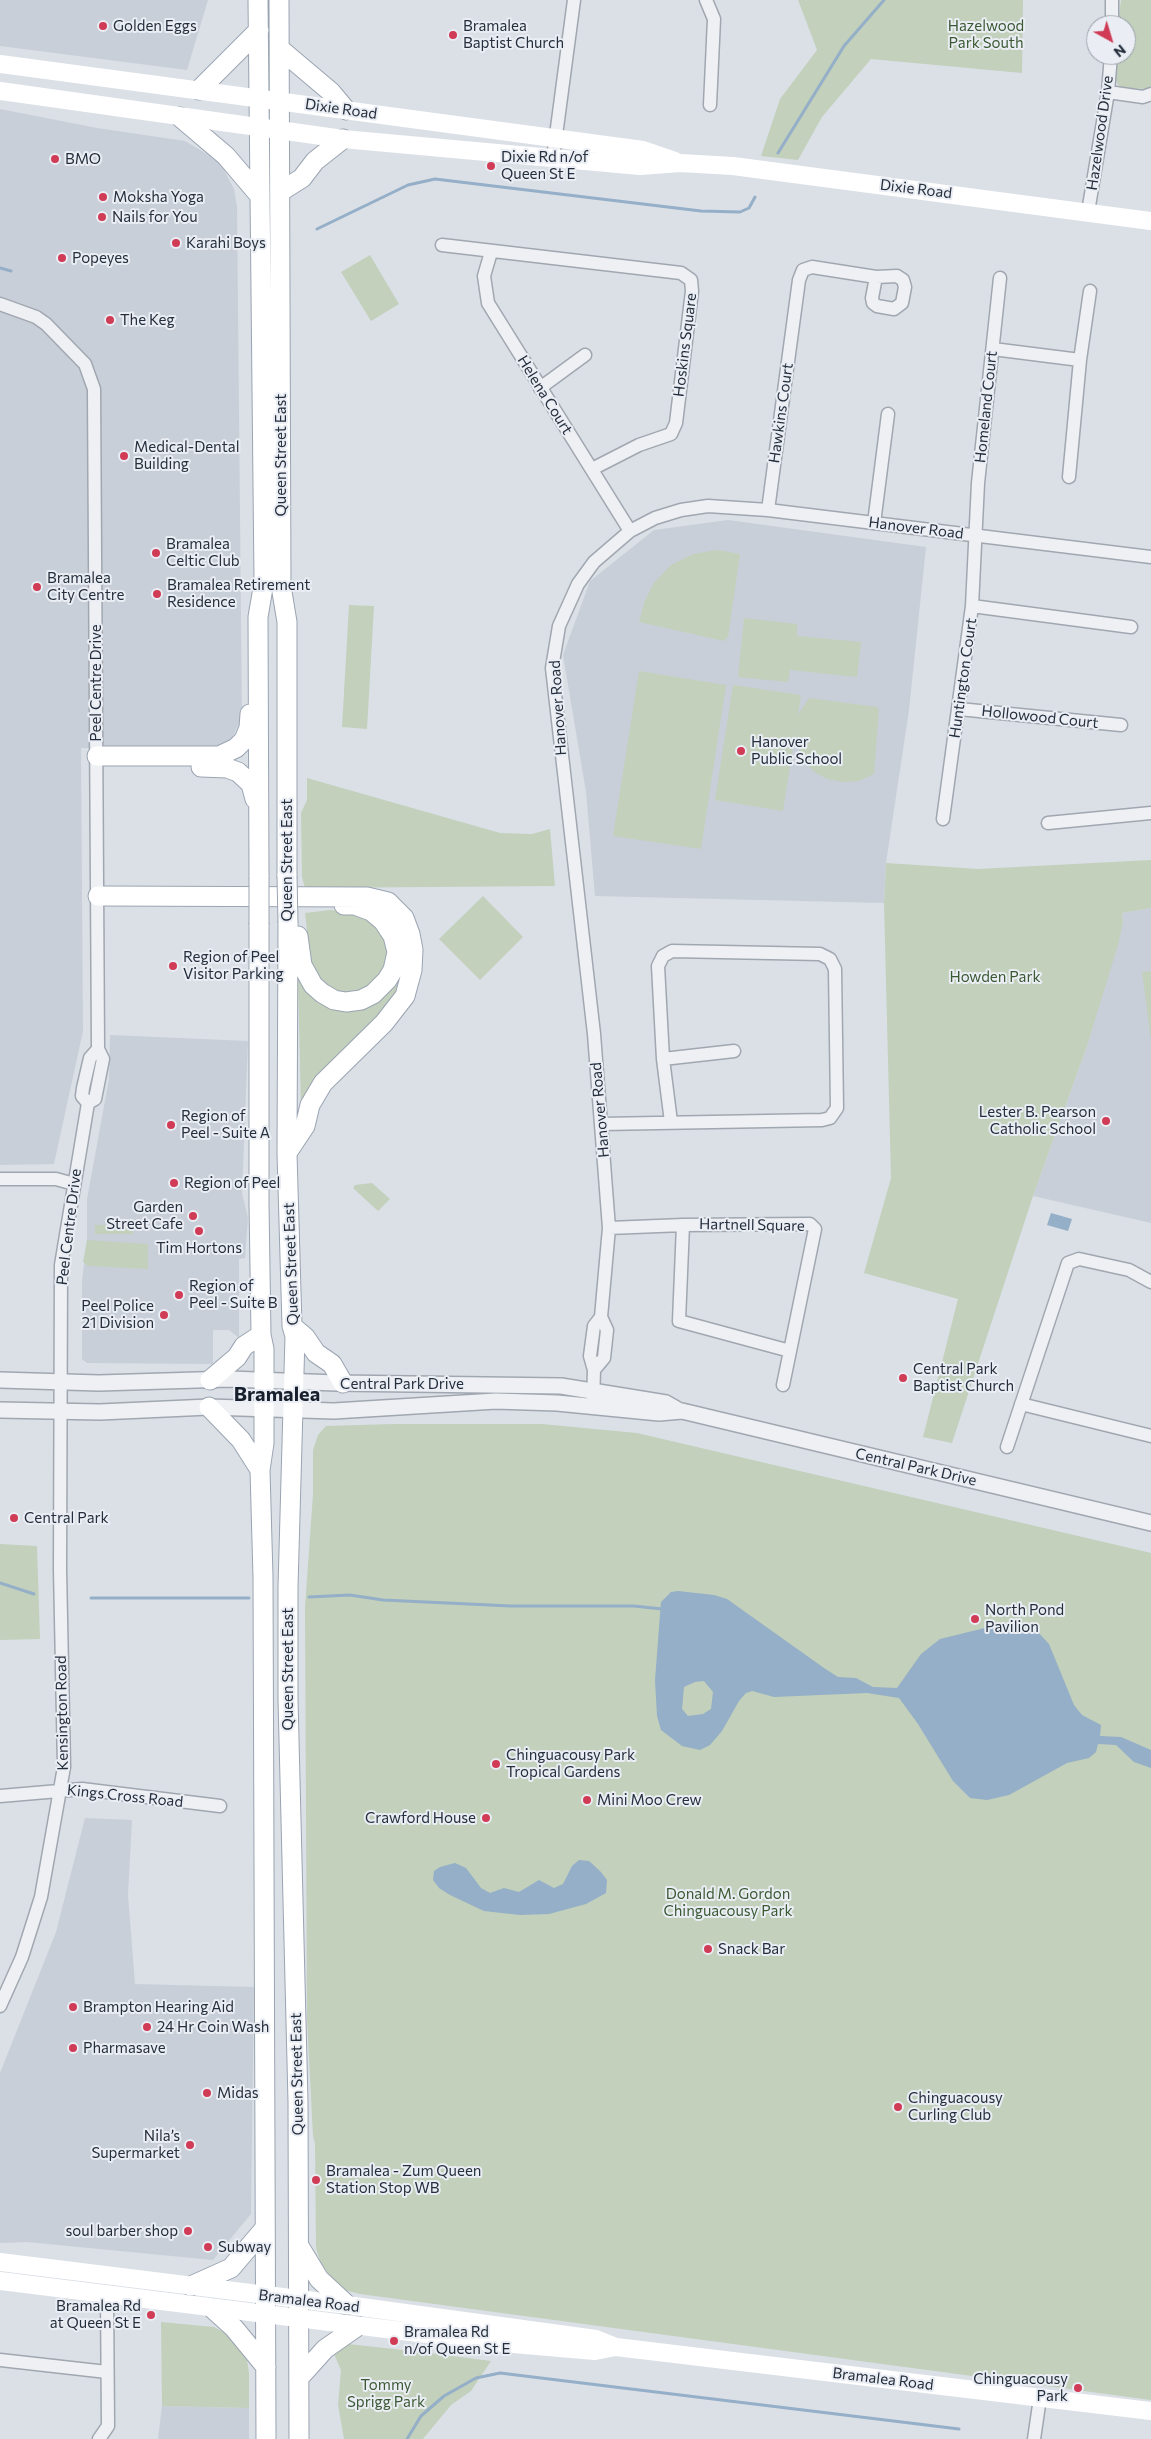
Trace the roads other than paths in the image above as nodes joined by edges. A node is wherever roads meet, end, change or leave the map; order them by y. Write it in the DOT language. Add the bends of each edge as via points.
graph roads {
  1 [pos="258,0"];
  2 [pos="279,0"];
  3 [pos="574,0"];
  4 [pos="706,0"];
  5 [pos="1112,0"];
  6 [pos="1112,15"];
  7 [pos="259,30"];
  8 [pos="280,49"];
  9 [pos="0,64"];
  10 [pos="1109,65"];
  11 [pos="199,90"];
  12 [pos="0,91"];
  13 [pos="1108,92"];
  14 [pos="1151,94"];
  15 [pos="259,98"];
  16 [pos="280,101"];
  17 [pos="710,105"];
  18 [pos="346,110"];
  19 [pos="180,117"];
  20 [pos="259,128"];
  21 [pos="280,131"];
  22 [pos="556,138"];
  23 [pos="343,139"];
  24 [pos="554,158"];
  25 [pos="680,162"];
  26 [pos="280,192"];
  27 [pos="260,196"];
  28 [pos="1088,212"];
  29 [pos="1151,221"];
  30 [pos="442,244"];
  31 [pos="491,252"];
  32 [pos="876,277"];
  33 [pos="1000,278"];
  34 [pos="1090,291"];
  35 [pos="0,304"];
  36 [pos="993,349"];
  37 [pos="585,355"];
  38 [pos="1080,360"];
  39 [pos="540,388"];
  40 [pos="888,414"];
  41 [pos="592,469"];
  42 [pos="1069,477"];
  43 [pos="768,510"];
  44 [pos="874,523"];
  45 [pos="630,531"];
  46 [pos="976,536"];
  47 [pos="1151,557"];
  48 [pos="972,606"];
  49 [pos="258,617"];
  50 [pos="1131,627"];
  51 [pos="959,709"];
  52 [pos="1121,725"];
  53 [pos="97,762"];
  54 [pos="1151,813"];
  55 [pos="943,819"];
  56 [pos="1048,823"];
  57 [pos="259,848"];
  58 [pos="98,901"];
  59 [pos="288,922"];
  60 [pos="734,1051"];
  61 [pos="663,1060"];
  62 [pos="671,1122"];
  63 [pos="602,1124"];
  64 [pos="287,1153"];
  65 [pos="0,1179"];
  66 [pos="74,1184"];
  67 [pos="683,1225"];
  68 [pos="609,1228"];
  69 [pos="1151,1282"];
  70 [pos="292,1326"];
  71 [pos="261,1335"];
  72 [pos="790,1351"];
  73 [pos="0,1380"];
  74 [pos="210,1380"];
  75 [pos="264,1380"];
  76 [pos="60,1382"];
  77 [pos="294,1382"];
  78 [pos="343,1383"];
  79 [pos="783,1385"];
  80 [pos="593,1398"];
  81 [pos="1021,1404"];
  82 [pos="208,1407"];
  83 [pos="264,1408"];
  84 [pos="0,1410"];
  85 [pos="294,1410"];
  86 [pos="60,1411"];
  87 [pos="1151,1436"];
  88 [pos="1007,1447"];
  89 [pos="260,1470"];
  90 [pos="1151,1523"];
  91 [pos="62,1789"];
  92 [pos="0,1796"];
  93 [pos="220,1806"];
  94 [pos="0,2006"];
  95 [pos="265,2228"];
  96 [pos="299,2244"];
  97 [pos="0,2262"];
  98 [pos="0,2281"];
  99 [pos="191,2286"];
  100 [pos="107,2295"];
  101 [pos="266,2295"];
  102 [pos="299,2299"];
  103 [pos="347,2305"];
  104 [pos="213,2309"];
  105 [pos="266,2315"];
  106 [pos="299,2319"];
  107 [pos="358,2326"];
  108 [pos="616,2347"];
  109 [pos="0,2360"];
  110 [pos="266,2367"];
  111 [pos="107,2372"];
  112 [pos="299,2378"];
  113 [pos="1040,2398"];
  114 [pos="1151,2411"];
  115 [pos="99,2439"];
  116 [pos="266,2439"];
  117 [pos="299,2439"];
  118 [pos="1034,2439"];
  1 -- 7 [label="main road, Queen Street East"];
  2 -- 8 [label="main road, Queen Street East"];
  3 -- 22 [label="street"];
  4 -- 17 [label="street" via="714,19"];
  5 -- 6 [label="street"];
  7 -- 11 [label="main road"];
  7 -- 15 [label="main road, Queen Street East"];
  8 -- 16 [label="main road, Queen Street East"];
  8 -- 18 [label="main road" via="331,92"];
  9 -- 11 [label="main road, Dixie Road"];
  10 -- 13 [label="street, Hazelwood Drive"];
  11 -- 15 [label="main road, Dixie Road"];
  12 -- 19 [label="main road, Dixie Road"];
  13 -- 14 [label="street" via="1143,97"];
  13 -- 28 [label="street, Hazelwood Drive"];
  15 -- 16 [label="main road, Dixie Road"];
  15 -- 20 [label="main road, Queen Street East"];
  16 -- 18 [label="main road, Dixie Road"];
  16 -- 21 [label="main road, Queen Street East"];
  18 -- 22 [label="main road, Dixie Road"];
  19 -- 20 [label="main road, Dixie Road"];
  19 -- 27 [label="main road" via="222,153"];
  20 -- 21 [label="main road, Dixie Road"];
  20 -- 27 [label="main road, Queen Street East"];
  21 -- 23 [label="main road, Dixie Road"];
  21 -- 26 [label="main road, Queen Street East"];
  22 -- 24 [label="street"];
  22 -- 25 [label="main road, Dixie Road" via="643,150"];
  23 -- 24 [label="main road, Dixie Road"];
  23 -- 26 [label="main road" via="316,161 302,178"];
  24 -- 25 [label="main road, Dixie Road" via="640,166"];
  25 -- 28 [label="main road, Dixie Road"];
  26 -- 59 [label="main road, Queen Street East, bridge" via="281,586 287,622"];
  27 -- 49 [label="main road, Queen Street East" via="264,582"];
  28 -- 29 [label="main road, Dixie Road"];
  30 -- 31 [label="street"];
  31 -- 39 [label="street, Helena Court" via="484,276 488,303"];
  31 -- 41 [label="street, Hoskins Square" via="680,273 691,280 677,414 671,434 639,445"];
  32 -- 43 [label="street, Hawkins Court" via="812,267 803,270 799,280"];
  33 -- 36 [label="street, Homeland Court"];
  34 -- 38 [label="street"];
  35 -- 53 [label="street, Peel Centre Drive" via="46,324 85,364 94,389"];
  36 -- 38 [label="street"];
  36 -- 46 [label="street, Homeland Court" via="978,483"];
  37 -- 39 [label="street"];
  38 -- 42 [label="street"];
  39 -- 41 [label="street, Helena Court"];
  40 -- 44 [label="street"];
  41 -- 45 [label="street, Helena Court"];
  43 -- 44 [label="street, Hanover Road"];
  43 -- 45 [label="street, Hanover Road" via="708,506 681,510"];
  44 -- 46 [label="street, Hanover Road"];
  45 -- 63 [label="street, Hanover Road" via="594,562 578,584 560,626 552,668"];
  46 -- 47 [label="street, Hanover Road"];
  46 -- 48 [label="street, Huntington Court"];
  48 -- 50 [label="street"];
  48 -- 51 [label="street, Huntington Court"];
  49 -- 53 [label="main road" via="249,638 249,728 236,748 219,756"];
  49 -- 57 [label="main road, Queen Street East"];
  51 -- 52 [label="street, Hollowood Court"];
  51 -- 55 [label="street, Huntington Court"];
  53 -- 57 [label="main road" via="214,766 238,772 245,776 255,793"];
  53 -- 58 [label="street, Peel Centre Drive"];
  54 -- 56 [label="street"];
  57 -- 71 [label="main road, Queen Street East, bridge"];
  58 -- 59 [label="main road" via="355,905 371,911 390,929 397,952 393,970 381,988 367,998 346,1002 328,997 307,976 300,956 298,933"];
  58 -- 64 [label="main road" via="367,897 388,902 404,918 413,950 405,996 384,1022 323,1083 310,1105 305,1126"];
  58 -- 66 [label="street, Peel Centre Drive" via="98,1049 103,1059 95,1099 88,1103"];
  59 -- 64 [label="main road, Queen Street East"];
  60 -- 61 [label="street"];
  61 -- 62 [label="street"];
  61 -- 62 [label="street" via="658,966 663,956 672,951 820,954 830,959 835,969 837,1108 830,1118"];
  62 -- 63 [label="street"];
  63 -- 68 [label="street, Hanover Road"];
  64 -- 70 [label="main road, Queen Street East"];
  65 -- 66 [label="street" via="56,1179"];
  66 -- 76 [label="street, Peel Centre Drive" via="61,1265"];
  67 -- 68 [label="street, Hartnell Square"];
  67 -- 72 [label="street, Hartnell Square" via="679,1322"];
  67 -- 72 [label="street, Hartnell Square" via="810,1224 815,1229"];
  68 -- 80 [label="street, Hanover Road" via="601,1317 607,1330 604,1358 594,1370"];
  69 -- 81 [label="street" via="1129,1270 1079,1259 1071,1261 1065,1267"];
  70 -- 77 [label="main road, Queen Street East" via="295,1336"];
  70 -- 78 [label="main road" via="316,1353 332,1364"];
  71 -- 74 [label="main road" via="244,1346 237,1357"];
  71 -- 75 [label="main road, Queen Street East"];
  72 -- 79 [label="street, Hartnell Square"];
  73 -- 76 [label="street, Central Park Drive"];
  74 -- 75 [label="street, Central Park Drive"];
  74 -- 76 [label="street, Central Park Drive"];
  75 -- 77 [label="street, Central Park Drive"];
  75 -- 83 [label="main road, Queen Street East"];
  76 -- 86 [label="street, Peel Centre Drive"];
  77 -- 78 [label="street, Central Park Drive"];
  77 -- 85 [label="main road, Queen Street East"];
  78 -- 80 [label="street, Central Park Drive" via="542,1385"];
  80 -- 85 [label="street, Central Park Drive" via="334,1411"];
  80 -- 90 [label="street, Central Park Drive" via="659,1413 682,1412"];
  81 -- 87 [label="street"];
  81 -- 88 [label="street"];
  82 -- 83 [label="street, Central Park Drive"];
  82 -- 86 [label="street, Central Park Drive"];
  82 -- 89 [label="main road" via="242,1440"];
  83 -- 85 [label="street, Central Park Drive"];
  83 -- 89 [label="main road, Queen Street East"];
  84 -- 86 [label="street, Central Park Drive"];
  85 -- 96 [label="main road, Queen Street East" via="288,1700"];
  86 -- 91 [label="street, Kensington Road"];
  89 -- 95 [label="main road, Queen Street East"];
  91 -- 92 [label="street, Kings Cross Road"];
  91 -- 93 [label="street, Kings Cross Road" via="82,1788"];
  91 -- 94 [label="street, Kensington Road" via="41,1897 22,1957"];
  95 -- 99 [label="main road" via="231,2268"];
  95 -- 101 [label="main road, Queen Street East"];
  96 -- 102 [label="main road, Queen Street East"];
  96 -- 103 [label="main road" via="319,2279"];
  97 -- 99 [label="main road, Bramalea Road"];
  98 -- 100 [label="main road, Bramalea Road"];
  99 -- 101 [label="main road, Bramalea Road"];
  100 -- 104 [label="main road, Bramalea Road"];
  100 -- 111 [label="street"];
  101 -- 102 [label="main road, Bramalea Road"];
  101 -- 105 [label="main road, Queen Street East"];
  102 -- 103 [label="main road, Bramalea Road"];
  102 -- 106 [label="main road, Queen Street East"];
  103 -- 108 [label="main road, Bramalea Road" via="596,2339"];
  104 -- 105 [label="main road, Bramalea Road"];
  104 -- 110 [label="main road" via="234,2328"];
  105 -- 106 [label="main road, Bramalea Road"];
  105 -- 110 [label="main road, Queen Street East"];
  106 -- 107 [label="main road, Bramalea Road"];
  106 -- 112 [label="main road, Queen Street East"];
  107 -- 108 [label="main road, Bramalea Road" via="595,2351"];
  107 -- 112 [label="main road" via="325,2349"];
  108 -- 113 [label="main road, Bramalea Road"];
  109 -- 111 [label="street"];
  110 -- 116 [label="main road, Queen Street East"];
  111 -- 115 [label="street" via="108,2426"];
  112 -- 117 [label="main road, Queen Street East"];
  113 -- 114 [label="main road, Bramalea Road"];
  113 -- 118 [label="street"];
}
